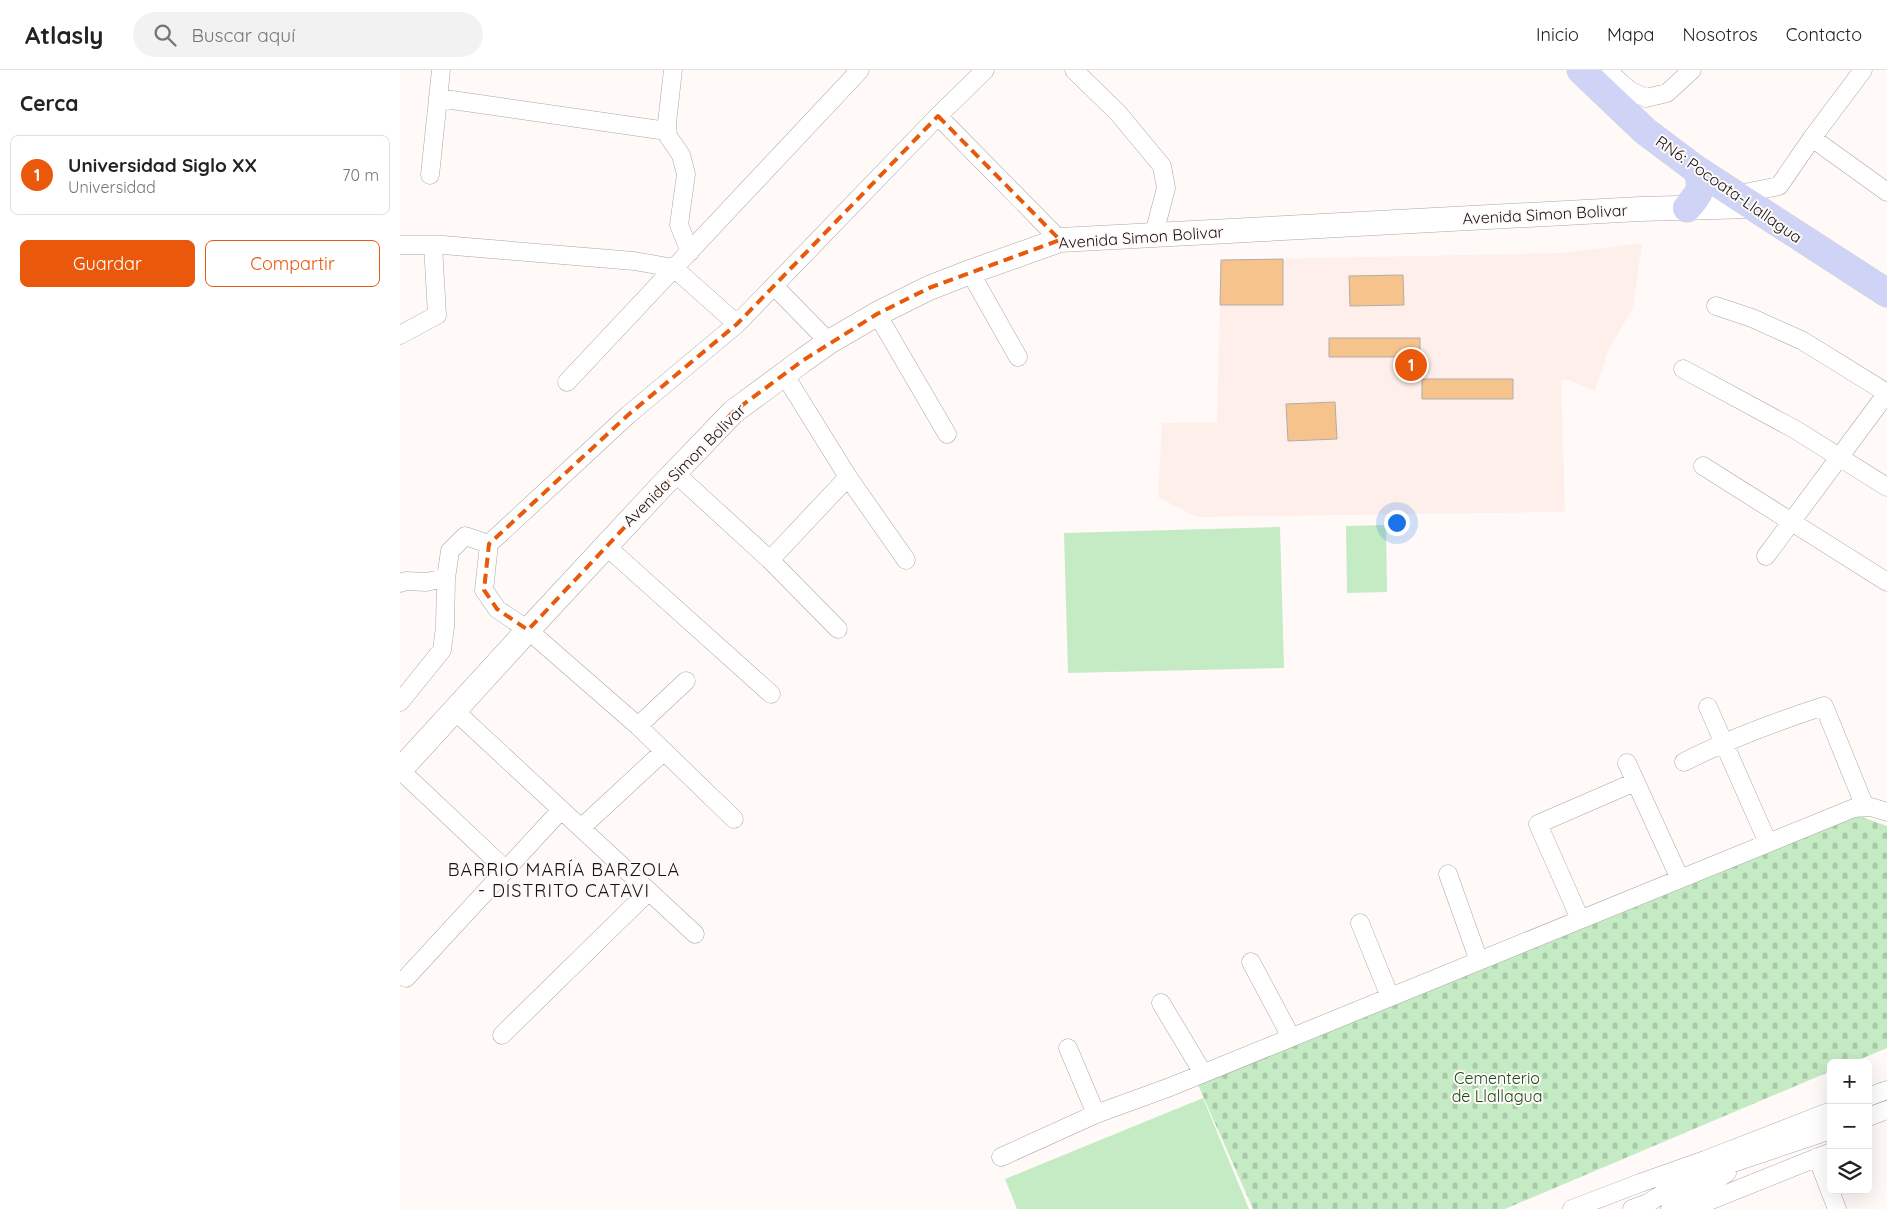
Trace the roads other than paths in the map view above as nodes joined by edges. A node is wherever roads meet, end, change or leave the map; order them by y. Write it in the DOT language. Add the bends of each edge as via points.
graph roads {
  1 [pos="440,70"];
  2 [pos="673,70"];
  3 [pos="860,70"];
  4 [pos="1074,70"];
  5 [pos="1581,70"];
  6 [pos="1607,70"];
  7 [pos="1692,70"];
  8 [pos="1863,70"];
  9 [pos="975,74"];
  10 [pos="438,98"];
  11 [pos="938,116"];
  12 [pos="667,131"];
  13 [pos="1812,138"];
  14 [pos="1697,170"];
  15 [pos="430,175"];
  16 [pos="1887,192"];
  17 [pos="1743,201"];
  18 [pos="1687,208"];
  19 [pos="1154,234"];
  20 [pos="1060,240"];
  21 [pos="400,245"];
  22 [pos="433,245"];
  23 [pos="690,252"];
  24 [pos="674,268"];
  25 [pos="970,272"];
  26 [pos="775,286"];
  27 [pos="1887,294"];
  28 [pos="1716,306"];
  29 [pos="877,314"];
  30 [pos="737,324"];
  31 [pos="400,335"];
  32 [pos="829,342"];
  33 [pos="1018,357"];
  34 [pos="1683,369"];
  35 [pos="784,374"];
  36 [pos="567,382"];
  37 [pos="1887,393"];
  38 [pos="947,434"];
  39 [pos="1840,456"];
  40 [pos="1703,466"];
  41 [pos="675,473"];
  42 [pos="848,477"];
  43 [pos="1887,487"];
  44 [pos="1791,522"];
  45 [pos="489,544"];
  46 [pos="606,546"];
  47 [pos="1766,556"];
  48 [pos="770,560"];
  49 [pos="906,560"];
  50 [pos="446,578"];
  51 [pos="1887,582"];
  52 [pos="400,583"];
  53 [pos="838,629"];
  54 [pos="528,630"];
  55 [pos="686,681"];
  56 [pos="771,694"];
  57 [pos="400,702"];
  58 [pos="1708,707"];
  59 [pos="455,711"];
  60 [pos="638,726"];
  61 [pos="1724,742"];
  62 [pos="663,752"];
  63 [pos="1684,762"];
  64 [pos="1627,763"];
  65 [pos="400,770"];
  66 [pos="1635,782"];
  67 [pos="1865,807"];
  68 [pos="560,810"];
  69 [pos="1887,812"];
  70 [pos="734,818"];
  71 [pos="581,828"];
  72 [pos="1768,843"];
  73 [pos="505,869"];
  74 [pos="1448,874"];
  75 [pos="1680,879"];
  76 [pos="648,891"];
  77 [pos="1580,919"];
  78 [pos="1360,923"];
  79 [pos="695,934"];
  80 [pos="1479,960"];
  81 [pos="1251,962"];
  82 [pos="406,978"];
  83 [pos="1390,997"];
  84 [pos="1161,1003"];
  85 [pos="502,1035"];
  86 [pos="1291,1037"];
  87 [pos="1068,1048"];
  88 [pos="1203,1073"];
  89 [pos="1887,1090"];
  90 [pos="1872,1096"];
  91 [pos="1887,1110"];
  92 [pos="1827,1113"];
  93 [pos="1096,1114"];
  94 [pos="1872,1116"];
  95 [pos="1827,1131"];
  96 [pos="1758,1154"];
  97 [pos="1824,1154"];
  98 [pos="1001,1157"];
  99 [pos="1724,1203"];
  100 [pos="1572,1209"];
  101 [pos="1632,1209"];
  102 [pos="1837,1209"];
  1 -- 10 [label="street"];
  2 -- 12 [label="street"];
  3 -- 23 [label="street"];
  4 -- 19 [label="street" via="1118,113 1162,166 1166,188"];
  5 -- 14 [label="highway, RN6: Pocoata-Llallagua" via="1645,131"];
  6 -- 7 [label="street" via="1629,90 1646,98 1667,93"];
  8 -- 13 [label="street"];
  9 -- 11 [label="street"];
  10 -- 12 [label="street"];
  10 -- 15 [label="street"];
  11 -- 20 [label="street"];
  11 -- 26 [label="street"];
  12 -- 23 [label="street" via="681,155 686,174 679,225"];
  13 -- 16 [label="street"];
  13 -- 17 [label="street" via="1779,186"];
  14 -- 17 [label="highway, RN6: Pocoata-Llallagua"];
  14 -- 18 [label="highway" via="1701,181 1700,194"];
  17 -- 18 [label="main road, Avenida Simon Bolivar"];
  17 -- 27 [label="highway, RN6: Pocoata-Llallagua"];
  18 -- 19 [label="main road, Avenida Simon Bolivar"];
  19 -- 20 [label="main road, Avenida Simon Bolivar"];
  20 -- 25 [label="main road, Avenida Simon Bolivar"];
  21 -- 22 [label="street"];
  22 -- 24 [label="street" via="634,261"];
  22 -- 31 [label="street" via="437,315"];
  23 -- 24 [label="street"];
  24 -- 30 [label="street"];
  24 -- 36 [label="street"];
  25 -- 29 [label="main road, Avenida Simon Bolivar"];
  25 -- 33 [label="street"];
  26 -- 30 [label="street"];
  26 -- 32 [label="street"];
  28 -- 37 [label="street" via="1803,341"];
  29 -- 32 [label="main road, Avenida Simon Bolivar"];
  29 -- 38 [label="street"];
  30 -- 45 [label="street" via="628,415"];
  32 -- 35 [label="main road, Avenida Simon Bolivar"];
  34 -- 39 [label="street"];
  35 -- 41 [label="main road, Avenida Simon Bolivar" via="733,412"];
  35 -- 42 [label="street"];
  37 -- 39 [label="street"];
  39 -- 43 [label="street"];
  39 -- 44 [label="street"];
  40 -- 44 [label="street"];
  41 -- 46 [label="main road, Avenida Simon Bolivar"];
  41 -- 48 [label="street"];
  42 -- 48 [label="street"];
  42 -- 49 [label="street"];
  44 -- 47 [label="street"];
  44 -- 51 [label="street"];
  45 -- 50 [label="street" via="465,536 450,551"];
  45 -- 54 [label="street" via="484,590 497,609"];
  46 -- 54 [label="main road, Avenida Simon Bolivar"];
  46 -- 56 [label="street"];
  48 -- 53 [label="street"];
  50 -- 52 [label="street"];
  50 -- 57 [label="street" via="446,627 442,650"];
  54 -- 59 [label="main road, Avenida Simon Bolivar"];
  54 -- 60 [label="street"];
  55 -- 60 [label="street"];
  58 -- 61 [label="street"];
  59 -- 65 [label="main road, Avenida Simon Bolivar"];
  59 -- 68 [label="street"];
  60 -- 62 [label="street"];
  61 -- 63 [label="street"];
  61 -- 67 [label="street" via="1824,706"];
  61 -- 72 [label="street"];
  62 -- 70 [label="street"];
  62 -- 71 [label="street"];
  64 -- 66 [label="street"];
  65 -- 73 [label="street"];
  66 -- 75 [label="street"];
  66 -- 77 [label="street" via="1538,824"];
  67 -- 69 [label="street"];
  67 -- 72 [label="street" via="1854,808"];
  68 -- 71 [label="street"];
  68 -- 73 [label="street"];
  71 -- 76 [label="street"];
  72 -- 75 [label="street"];
  73 -- 82 [label="street"];
  74 -- 80 [label="street"];
  75 -- 77 [label="street"];
  76 -- 79 [label="street"];
  76 -- 85 [label="street"];
  77 -- 80 [label="street"];
  78 -- 83 [label="street"];
  80 -- 83 [label="street"];
  81 -- 86 [label="street"];
  83 -- 86 [label="street"];
  84 -- 88 [label="street"];
  86 -- 88 [label="street"];
  87 -- 93 [label="street"];
  88 -- 93 [label="street"];
  89 -- 90 [label="street"];
  91 -- 94 [label="street"];
  92 -- 100 [label="street"];
  93 -- 98 [label="street"];
  95 -- 96 [label="street"];
  96 -- 99 [label="street" via="1670,1209"];
  96 -- 101 [label="street" via="1677,1185 1648,1204"];
  97 -- 99 [label="street"];
  97 -- 102 [label="street"];
}
